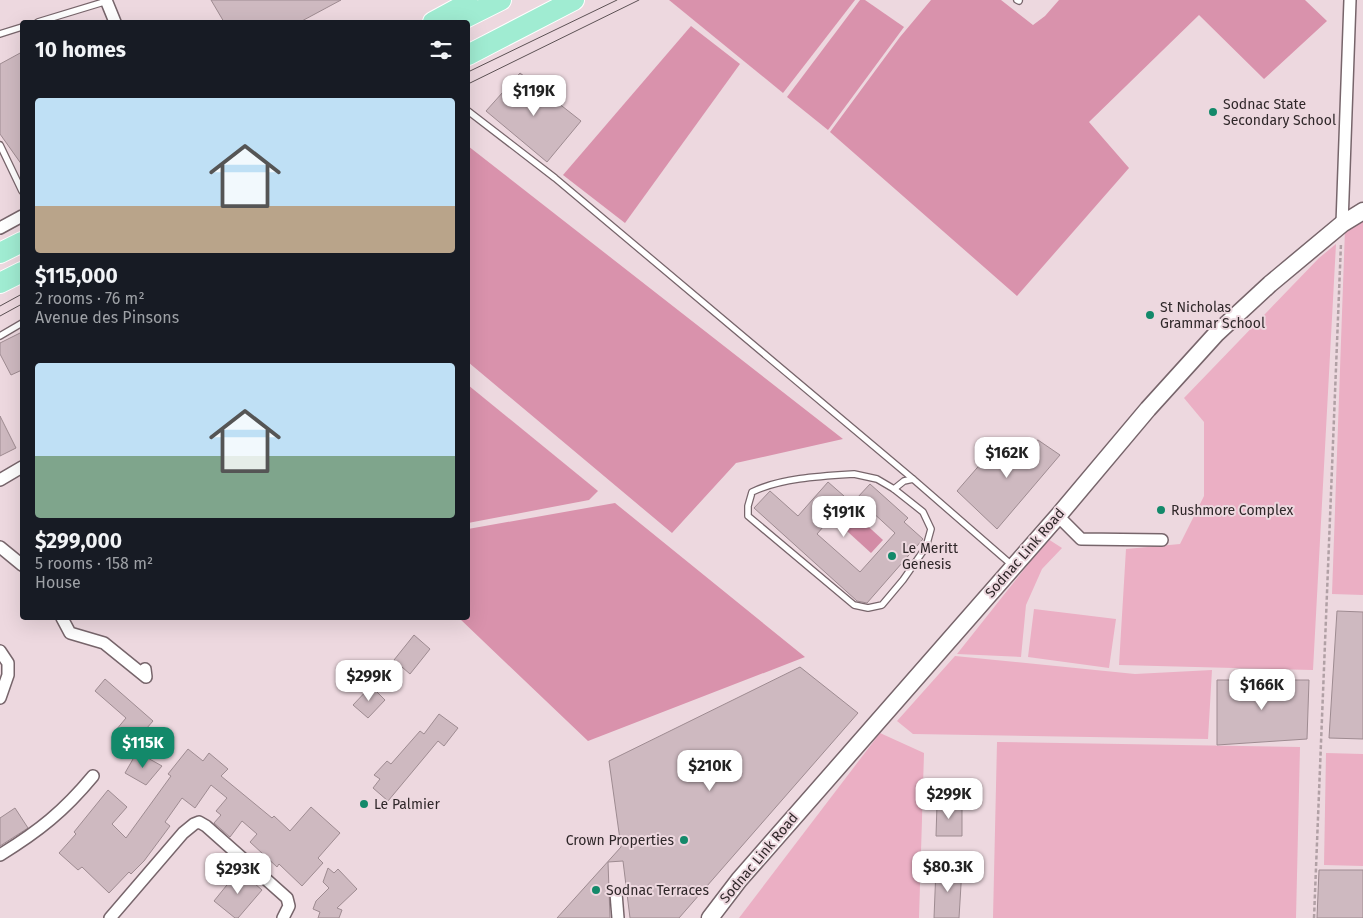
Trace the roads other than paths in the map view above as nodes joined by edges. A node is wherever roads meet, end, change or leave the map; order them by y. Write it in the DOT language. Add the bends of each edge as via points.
graph roads {
  1 [pos="474,0"];
  2 [pos="502,0"];
  3 [pos="552,0"];
  4 [pos="574,0"];
  5 [pos="1350,0"];
  6 [pos="106,1"];
  7 [pos="44,20"];
  8 [pos="114,20"];
  9 [pos="437,20"];
  10 [pos="461,20"];
  11 [pos="20,28"];
  12 [pos="0,34"];
  13 [pos="470,43"];
  14 [pos="470,54"];
  15 [pos="470,113"];
  16 [pos="0,146"];
  17 [pos="20,187"];
  18 [pos="1363,211"];
  19 [pos="20,217"];
  20 [pos="1342,224"];
  21 [pos="0,228"];
  22 [pos="20,243"];
  23 [pos="0,253"];
  24 [pos="20,273"];
  25 [pos="0,284"];
  26 [pos="20,325"];
  27 [pos="0,336"];
  28 [pos="20,468"];
  29 [pos="913,479"];
  30 [pos="0,480"];
  31 [pos="894,489"];
  32 [pos="1058,516"];
  33 [pos="1162,540"];
  34 [pos="0,547"];
  35 [pos="20,563"];
  36 [pos="1014,566"];
  37 [pos="63,620"];
  38 [pos="0,651"];
  39 [pos="145,669"];
  40 [pos="0,698"];
  41 [pos="93,776"];
  42 [pos="0,855"];
  43 [pos="616,893"];
  44 [pos="110,918"];
  45 [pos="283,918"];
  46 [pos="618,918"];
  47 [pos="710,918"];
  1 -- 9 [label="highway"];
  2 -- 10 [label="highway"];
  3 -- 13 [label="highway"];
  4 -- 14 [label="highway"];
  5 -- 20 [label="street"];
  6 -- 7 [label="lane"];
  6 -- 8 [label="street"];
  11 -- 12 [label="lane"];
  15 -- 29 [label="lane" via="555,178"];
  16 -- 17 [label="lane"];
  18 -- 20 [label="main road, Sodnac Link Road"];
  19 -- 21 [label="street"];
  20 -- 32 [label="main road, Sodnac Link Road" via="1216,334"];
  22 -- 23 [label="highway"];
  24 -- 25 [label="highway"];
  26 -- 27 [label="lane"];
  28 -- 30 [label="street"];
  29 -- 31 [label="lane"];
  29 -- 36 [label="lane"];
  31 -- 31 [label="lane" via="877,479 854,474 820,476 764,486 752,492 748,516 854,605 868,608 882,605 903,580 926,547 931,529 923,512"];
  32 -- 33 [label="street" via="1081,540"];
  32 -- 36 [label="main road, Sodnac Link Road"];
  34 -- 35 [label="street"];
  36 -- 47 [label="main road, Sodnac Link Road" via="739,880"];
  37 -- 39 [label="street" via="70,633 104,643 146,677"];
  38 -- 40 [label="street" via="8,663 8,676"];
  41 -- 42 [label="street" via="54,817 30,837"];
  43 -- 46 [label="street"];
  44 -- 45 [label="street" via="183,833 199,822 286,898 289,906"];
}
